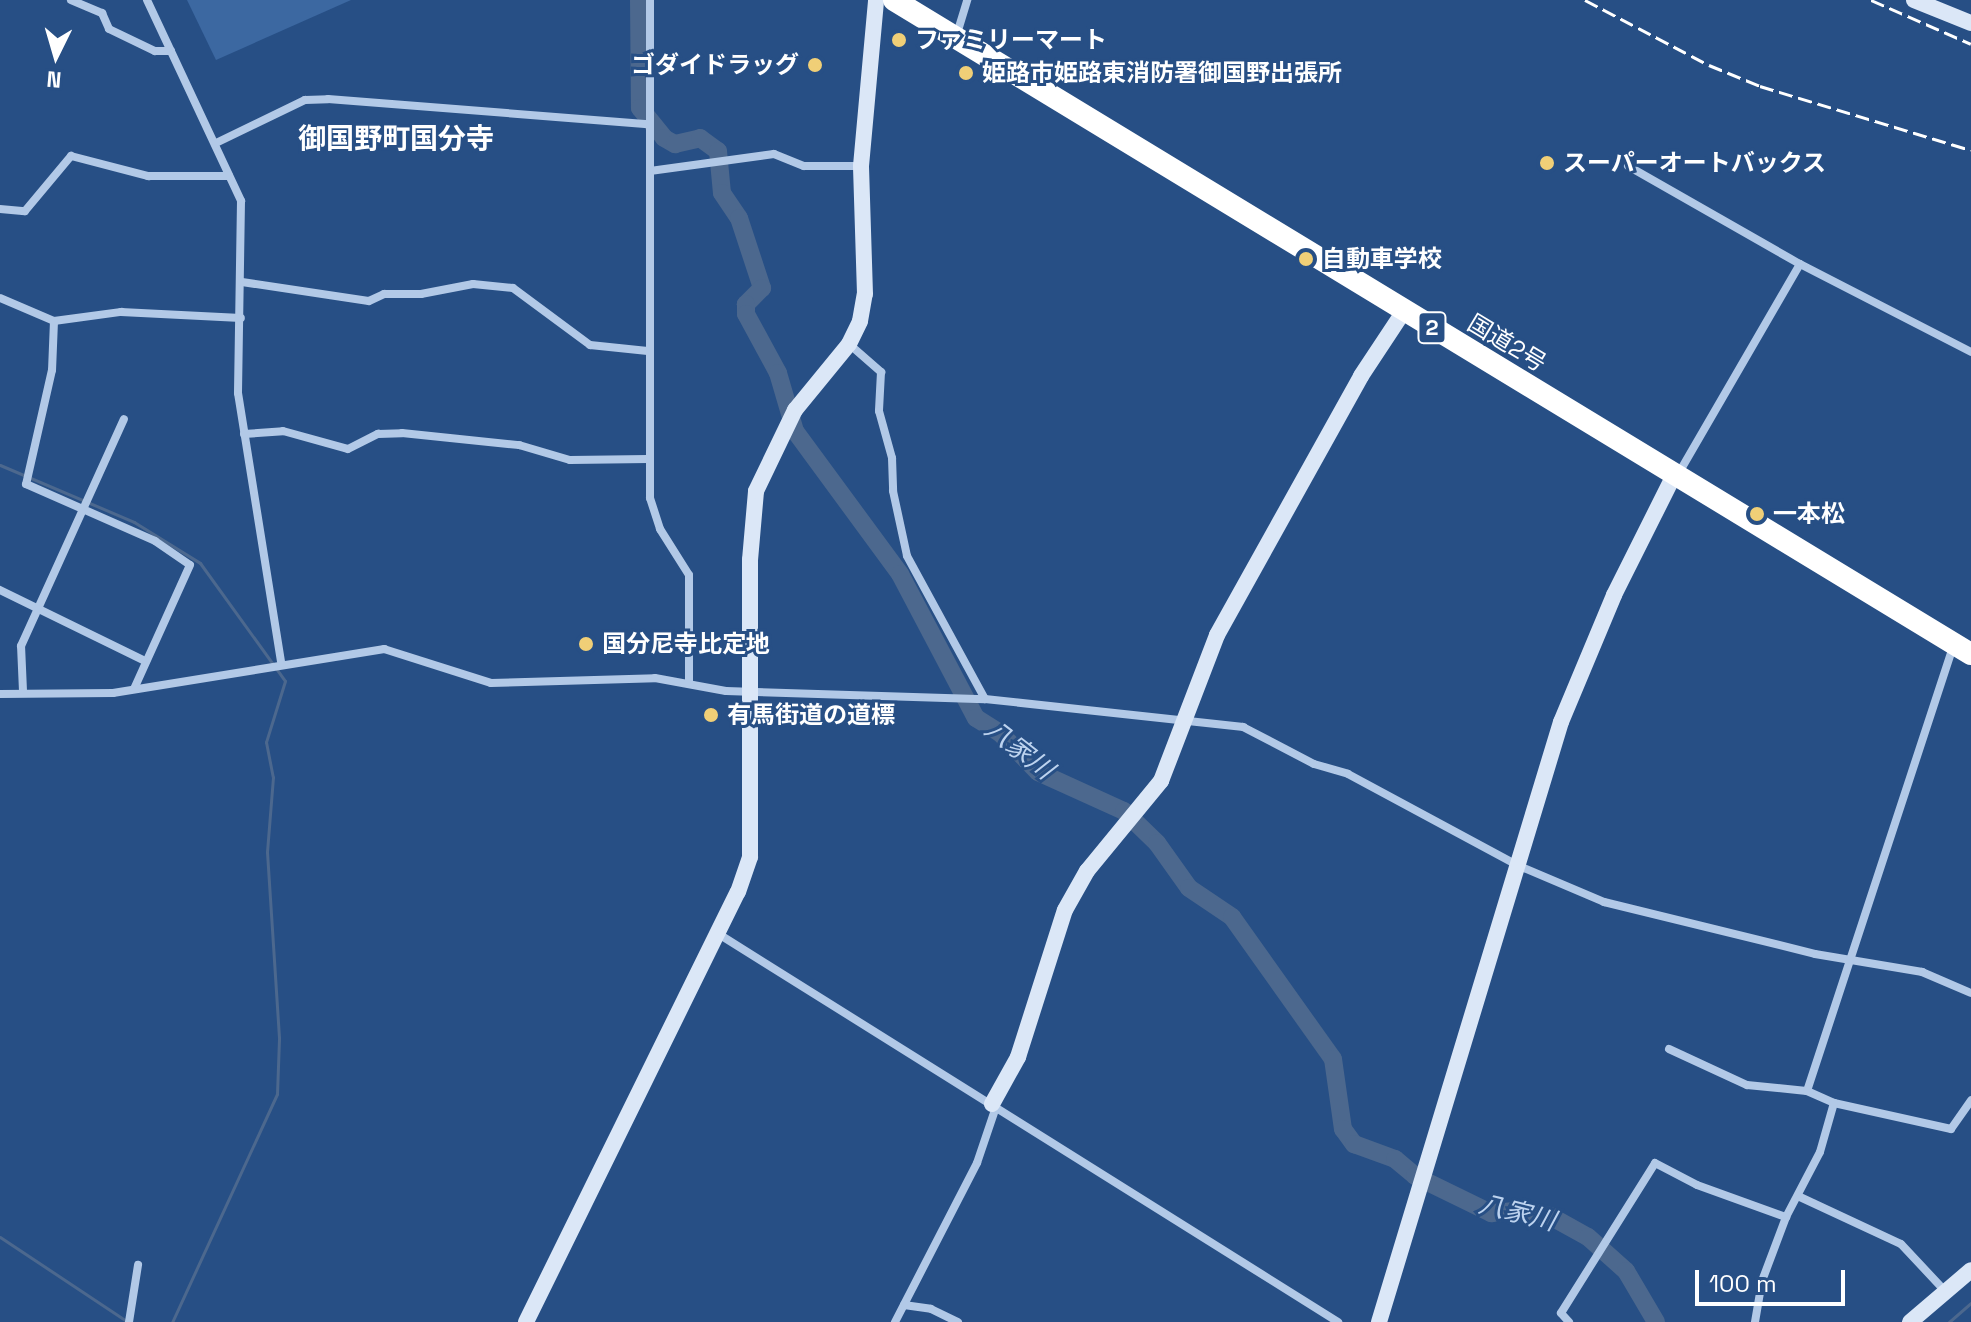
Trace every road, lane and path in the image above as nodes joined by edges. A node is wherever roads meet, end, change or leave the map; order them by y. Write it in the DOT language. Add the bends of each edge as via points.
graph roads {
  1 [pos="71,0"];
  2 [pos="147,0"];
  3 [pos="650,0"];
  4 [pos="876,0"];
  5 [pos="894,0"];
  6 [pos="967,0"];
  7 [pos="1914,0"];
  8 [pos="1971,23"];
  9 [pos="956,38"];
  10 [pos="171,51"];
  11 [pos="648,124"];
  12 [pos="216,143"];
  13 [pos="861,166"];
  14 [pos="1628,166"];
  15 [pos="650,171"];
  16 [pos="229,176"];
  17 [pos="0,209"];
  18 [pos="1800,264"];
  19 [pos="242,282"];
  20 [pos="0,298"];
  21 [pos="1404,311"];
  22 [pos="241,318"];
  23 [pos="54,321"];
  24 [pos="849,344"];
  25 [pos="648,351"];
  26 [pos="1971,352"];
  27 [pos="124,419"];
  28 [pos="244,434"];
  29 [pos="648,459"];
  30 [pos="1675,476"];
  31 [pos="85,510"];
  32 [pos="0,590"];
  33 [pos="39,608"];
  34 [pos="1963,649"];
  35 [pos="143,660"];
  36 [pos="281,662"];
  37 [pos="689,683"];
  38 [pos="134,689"];
  39 [pos="23,691"];
  40 [pos="751,693"];
  41 [pos="0,694"];
  42 [pos="985,699"];
  43 [pos="1183,720"];
  44 [pos="1517,865"];
  45 [pos="717,933"];
  46 [pos="1847,959"];
  47 [pos="1971,993"];
  48 [pos="1669,1049"];
  49 [pos="1807,1091"];
  50 [pos="1971,1100"];
  51 [pos="1834,1103"];
  52 [pos="994,1106"];
  53 [pos="1800,1197"];
  54 [pos="1786,1217"];
  55 [pos="138,1265"];
  56 [pos="1971,1270"];
  57 [pos="1945,1291"];
  58 [pos="904,1305"];
  59 [pos="129,1322"];
  60 [pos="526,1322"];
  61 [pos="895,1322"];
  62 [pos="958,1322"];
  63 [pos="1338,1322"];
  64 [pos="1379,1322"];
  65 [pos="1569,1322"];
  66 [pos="1755,1322"];
  67 [pos="1910,1322"];
  1 -- 10 [label="street" via="102,13 109,29 155,51"];
  2 -- 10 [label="street"];
  3 -- 11 [label="street"];
  4 -- 13 [label="street"];
  5 -- 9 [label="highway, 国道2号 / 2"];
  6 -- 9 [label="street"];
  7 -- 8 [label="street"];
  9 -- 21 [label="highway, 国道2号 / 2"];
  10 -- 12 [label="street"];
  11 -- 12 [label="street" via="305,100"];
  11 -- 15 [label="street"];
  12 -- 16 [label="street"];
  13 -- 15 [label="street" via="804,166 774,154"];
  13 -- 24 [label="street" via="865,294"];
  14 -- 18 [label="street"];
  15 -- 25 [label="street"];
  16 -- 17 [label="street" via="148,176 71,156 25,211"];
  16 -- 19 [label="street" via="241,201"];
  18 -- 26 [label="street"];
  18 -- 30 [label="street"];
  19 -- 22 [label="street"];
  19 -- 25 [label="street" via="369,301 384,294 421,294 473,284 513,288 590,345"];
  20 -- 23 [label="street"];
  21 -- 30 [label="highway, 国道2号 / 2"];
  21 -- 43 [label="street" via="1361,376 1217,635"];
  22 -- 23 [label="street" via="121,312 61,316"];
  22 -- 28 [label="street" via="238,393"];
  23 -- 31 [label="street" via="52,370 26,484"];
  24 -- 40 [label="street" via="795,410 756,491 750,560"];
  24 -- 42 [label="street" via="881,372 879,411 907,556"];
  25 -- 29 [label="street"];
  27 -- 31 [label="street"];
  28 -- 29 [label="street" via="283,431 348,449 378,434 402,433 519,445 570,460"];
  28 -- 36 [label="street"];
  29 -- 37 [label="street" via="650,498 660,529 689,575"];
  30 -- 34 [label="highway, 国道2号 / 2"];
  30 -- 44 [label="street" via="1614,595 1561,722"];
  31 -- 33 [label="street"];
  31 -- 35 [label="street" via="155,541 190,565"];
  32 -- 33 [label="street"];
  33 -- 35 [label="street"];
  33 -- 39 [label="street" via="21,646"];
  34 -- 46 [label="street"];
  35 -- 38 [label="street"];
  36 -- 37 [label="street" via="384,649 491,683 655,678"];
  36 -- 38 [label="street"];
  37 -- 40 [label="street"];
  38 -- 39 [label="street"];
  39 -- 41 [label="street"];
  40 -- 42 [label="street"];
  40 -- 45 [label="street" via="750,857"];
  42 -- 43 [label="street" via="1095,715"];
  43 -- 44 [label="street" via="1243,727 1314,764 1348,774 1369,791"];
  43 -- 52 [label="street" via="1161,781 1087,871 1065,910 1018,1057"];
  44 -- 46 [label="street" via="1604,902"];
  44 -- 64 [label="street"];
  45 -- 52 [label="street"];
  45 -- 60 [label="street"];
  46 -- 47 [label="street" via="1922,972"];
  46 -- 49 [label="street"];
  48 -- 49 [label="street" via="1747,1085"];
  49 -- 51 [label="street"];
  50 -- 51 [label="street" via="1951,1129"];
  51 -- 53 [label="street"];
  52 -- 58 [label="street" via="977,1163"];
  52 -- 63 [label="street"];
  53 -- 54 [label="street"];
  53 -- 57 [label="street" via="1901,1244"];
  54 -- 65 [label="street" via="1697,1185 1655,1163 1561,1313"];
  54 -- 66 [label="street" via="1762,1281"];
  55 -- 59 [label="street"];
  56 -- 57 [label="street"];
  57 -- 67 [label="street"];
  58 -- 61 [label="street"];
  58 -- 62 [label="street" via="931,1309"];
}
